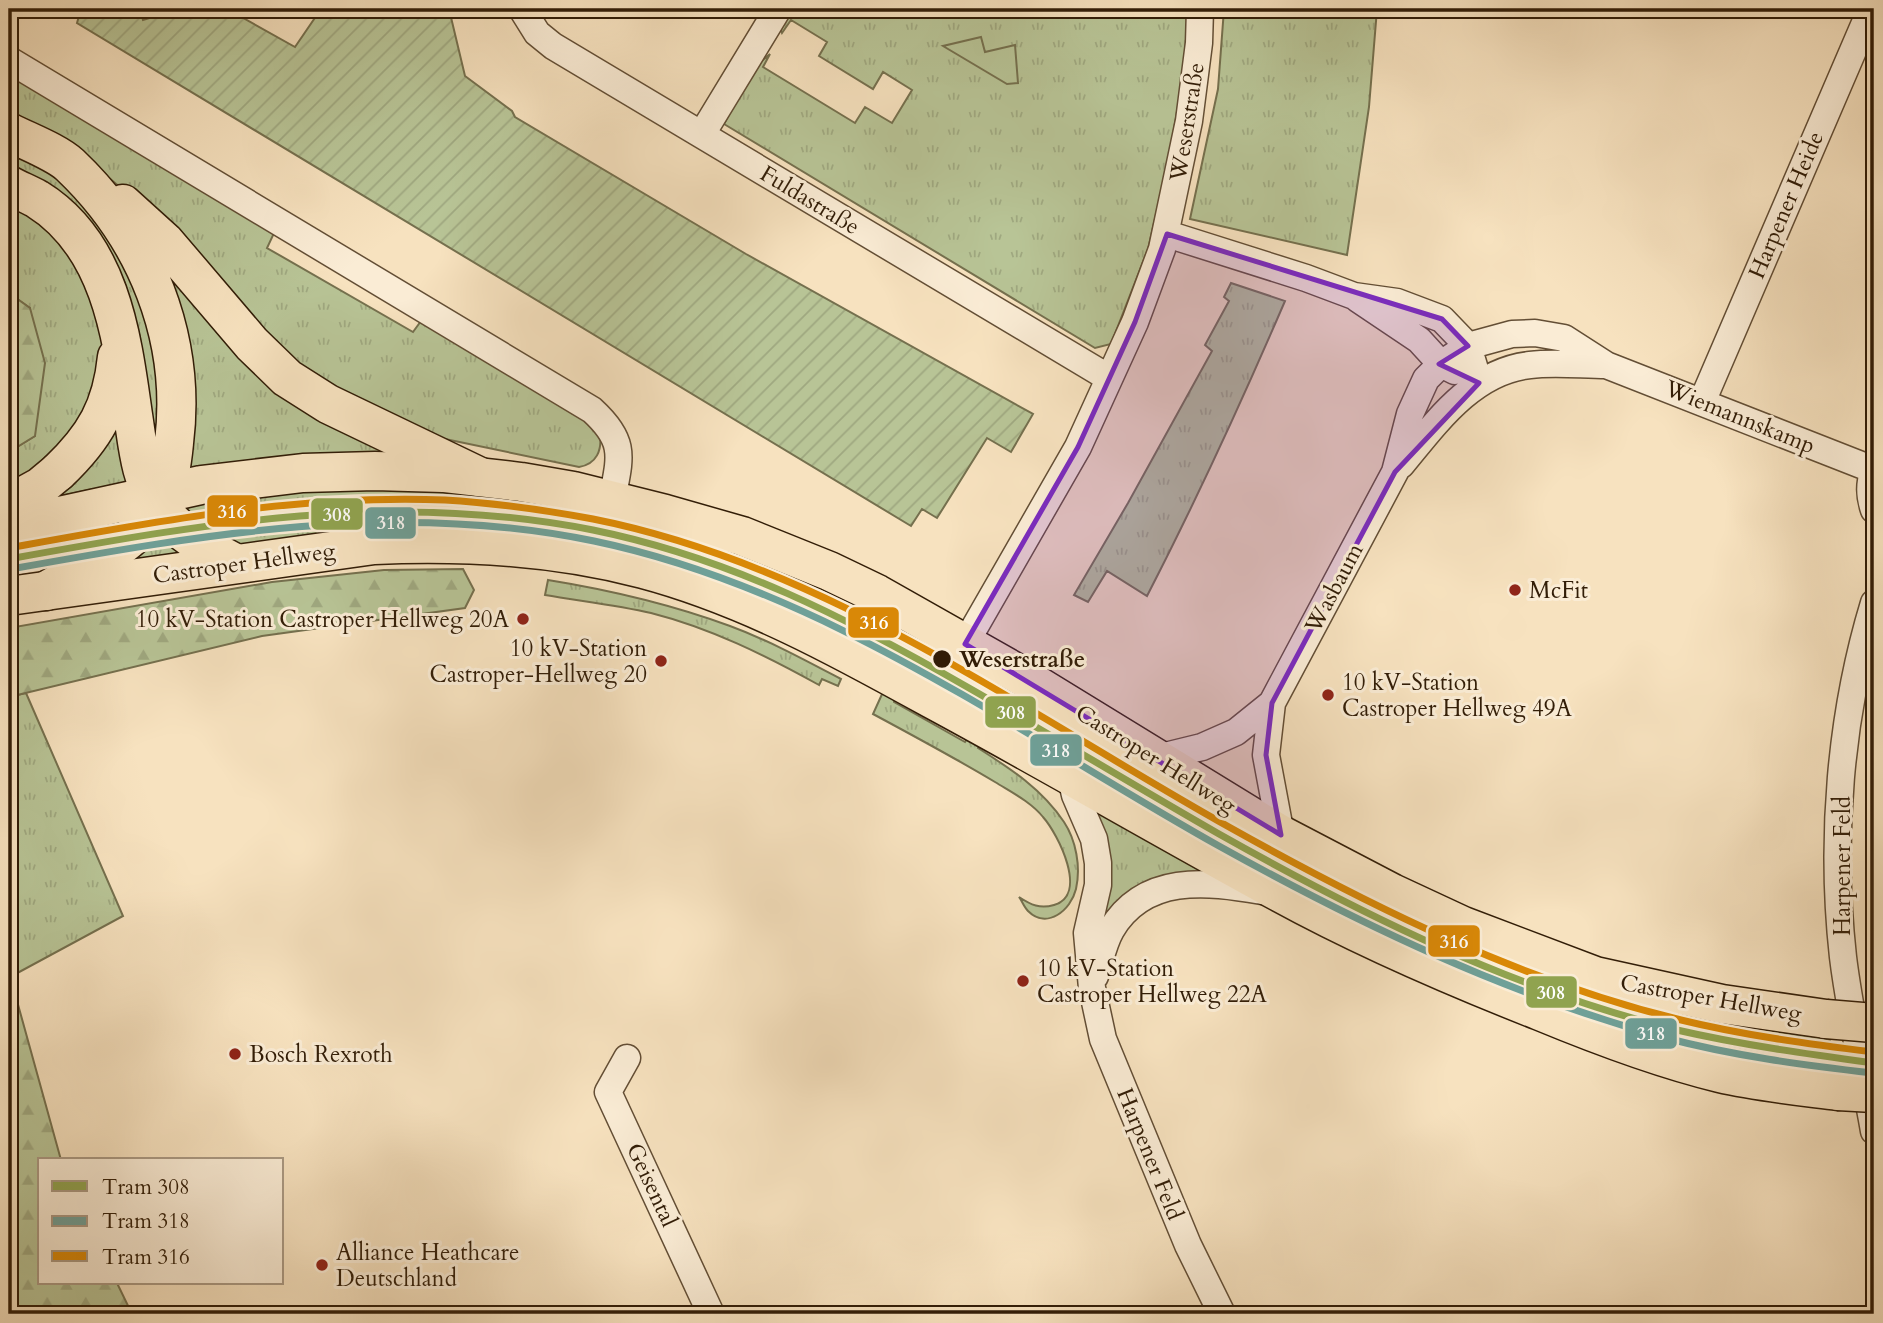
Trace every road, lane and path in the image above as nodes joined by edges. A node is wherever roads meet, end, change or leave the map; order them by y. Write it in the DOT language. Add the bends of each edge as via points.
graph roads {
  1 [pos="522,9"];
  2 [pos="778,9"];
  3 [pos="1200,9"];
  4 [pos="1871,9"];
  5 [pos="9,60"];
  6 [pos="9,132"];
  7 [pos="702,134"];
  8 [pos="68,163"];
  9 [pos="9,185"];
  10 [pos="1167,234"];
  11 [pos="1354,296"];
  12 [pos="117,327"];
  13 [pos="1468,346"];
  14 [pos="1441,364"];
  15 [pos="1606,365"];
  16 [pos="1109,378"];
  17 [pos="1479,383"];
  18 [pos="1702,402"];
  19 [pos="1874,470"];
  20 [pos="1395,472"];
  21 [pos="480,477"];
  22 [pos="158,498"];
  23 [pos="612,500"];
  24 [pos="9,505"];
  25 [pos="1874,510"];
  26 [pos="9,527"];
  27 [pos="235,563"];
  28 [pos="46,591"];
  29 [pos="9,596"];
  30 [pos="1874,603"];
  31 [pos="965,644"];
  32 [pos="1272,703"];
  33 [pos="1153,759"];
  34 [pos="1070,774"];
  35 [pos="1280,835"];
  36 [pos="1283,894"];
  37 [pos="1091,988"];
  38 [pos="1874,1023"];
  39 [pos="627,1058"];
  40 [pos="1856,1092"];
  41 [pos="1874,1131"];
  42 [pos="711,1314"];
  43 [pos="1223,1314"];
  1 -- 7 [label="street, Fuldastraße" via="552,46"];
  2 -- 7 [label="street"];
  3 -- 10 [label="street, Weserstraße" via="1192,102"];
  4 -- 18 [label="street, Harpener Heide"];
  5 -- 23 [label="street" via="592,410 612,432 620,454"];
  6 -- 8 [label="main road"];
  7 -- 16 [label="street, Fuldastraße"];
  8 -- 21 [label="main road" via="165,242 287,378 328,404"];
  8 -- 22 [label="main road" via="134,244 171,336 178,383 177,422 172,460"];
  9 -- 12 [label="main road" via="39,200 84,243 107,288"];
  10 -- 11 [label="street"];
  10 -- 16 [label="street, Weserstraße"];
  11 -- 13 [label="street" via="1396,302 1442,319"];
  11 -- 14 [label="street" via="1419,340"];
  12 -- 22 [label="main road" via="140,466"];
  12 -- 24 [label="main road" via="114,381 89,441 58,472"];
  13 -- 14 [label="street, Wasbaum"];
  13 -- 15 [label="street, Wiemannskamp" via="1535,333 1564,338"];
  13 -- 17 [label="street"];
  14 -- 17 [label="street"];
  14 -- 20 [label="street, Wasbaum" via="1426,379 1410,414"];
  15 -- 17 [label="street, Wiemannskamp" via="1531,365 1508,369"];
  15 -- 18 [label="street, Wiemannskamp"];
  16 -- 31 [label="street, Weserstraße" via="1078,447"];
  17 -- 20 [label="street, Wasbaum" via="1433,426"];
  18 -- 19 [label="street, Wiemannskamp"];
  19 -- 25 [label="street" via="1870,481"];
  20 -- 32 [label="street, Wasbaum"];
  21 -- 22 [label="main road, Castroper Hellweg" via="375,471 303,473 201,485"];
  21 -- 23 [label="main road, Castroper Hellweg"];
  22 -- 26 [label="main road, Castroper Hellweg"];
  22 -- 27 [label="main road" via="187,536"];
  22 -- 28 [label="main road" via="143,527 130,538"];
  23 -- 31 [label="main road, Castroper Hellweg" via="742,536 830,571"];
  27 -- 28 [label="main road, Castroper Hellweg"];
  27 -- 34 [label="main road, Castroper Hellweg" via="415,543 542,551 640,568 719,594 802,630"];
  28 -- 29 [label="main road, Castroper Hellweg"];
  30 -- 41 [label="street, Harpener Feld" via="1862,644 1842,762 1838,866 1843,960"];
  31 -- 33 [label="main road, Castroper Hellweg"];
  32 -- 33 [label="street, Wasbaum" via="1236,732 1202,747"];
  32 -- 35 [label="street, Wasbaum" via="1266,755"];
  33 -- 35 [label="main road, Castroper Hellweg"];
  34 -- 36 [label="main road, Castroper Hellweg"];
  34 -- 37 [label="street, Harpener Feld" via="1098,863 1098,886 1087,933"];
  35 -- 38 [label="main road, Castroper Hellweg, bridge" via="1463,926 1595,976 1722,1004"];
  36 -- 37 [label="street" via="1189,884 1151,892 1130,905 1110,931"];
  36 -- 40 [label="main road, Castroper Hellweg" via="1430,966 1635,1047 1718,1073"];
  37 -- 43 [label="street, Harpener Feld" via="1103,1039 1188,1245"];
  39 -- 42 [label="street, Geisental" via="608,1092"];
}
